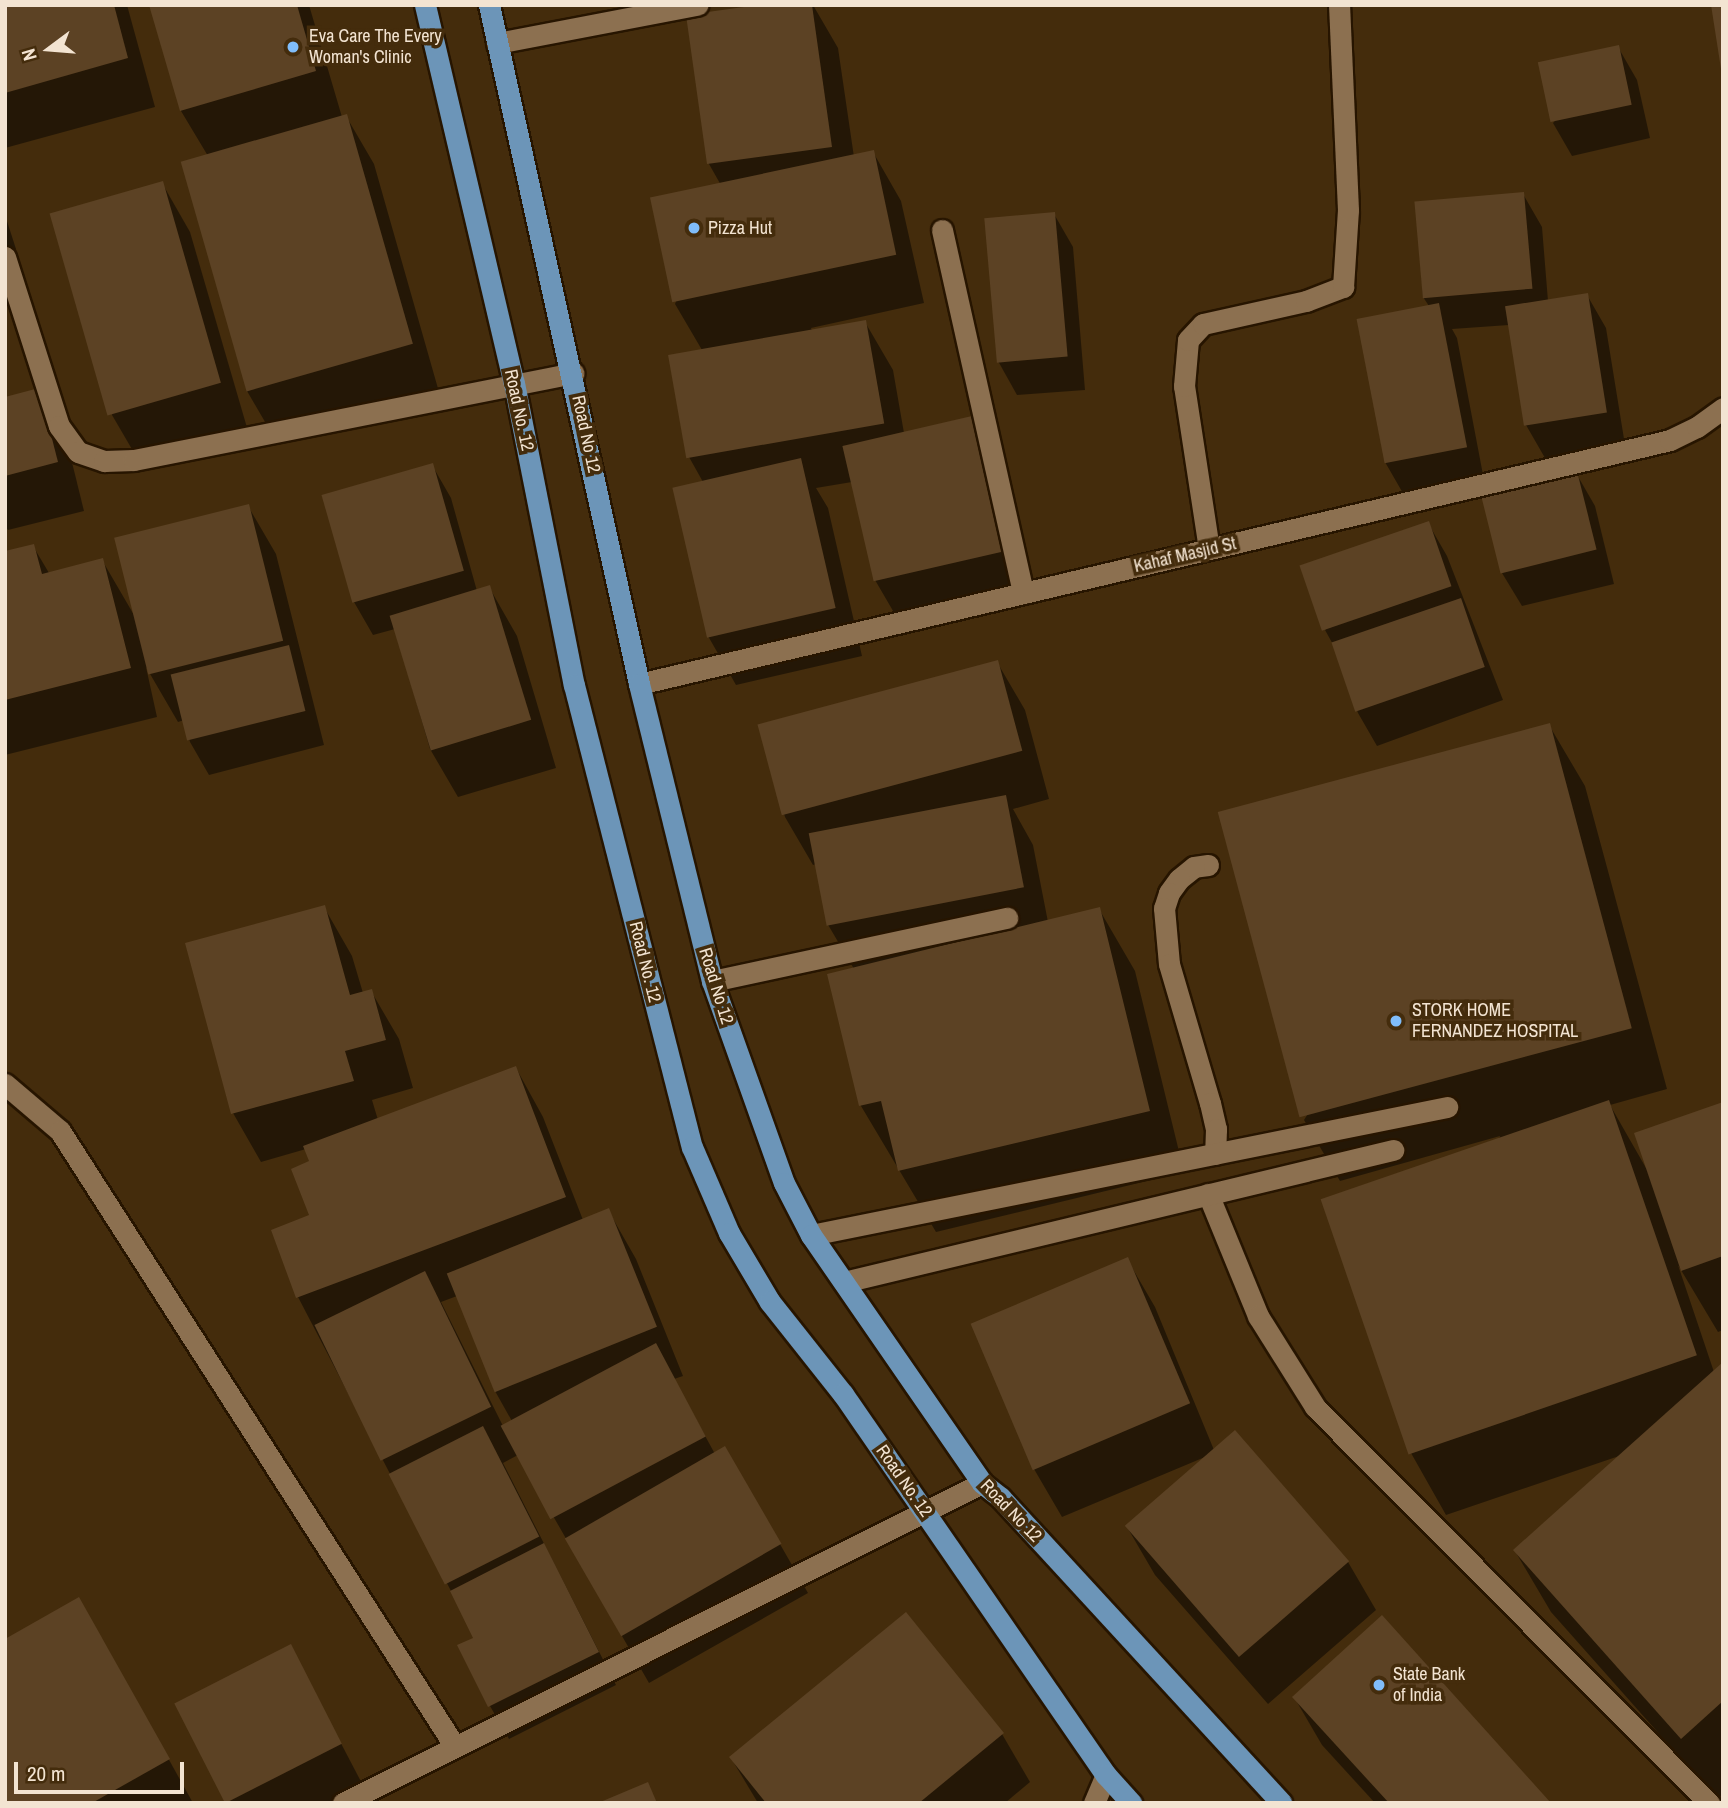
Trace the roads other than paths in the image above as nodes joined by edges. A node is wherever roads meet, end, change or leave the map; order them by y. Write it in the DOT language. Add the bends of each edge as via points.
graph roads {
  1 [pos="425,5"];
  2 [pos="489,5"];
  3 [pos="696,5"];
  4 [pos="1339,5"];
  5 [pos="497,43"];
  6 [pos="942,230"];
  7 [pos="5,257"];
  8 [pos="573,373"];
  9 [pos="513,383"];
  10 [pos="1723,408"];
  11 [pos="1209,549"];
  12 [pos="1023,593"];
  13 [pos="639,684"];
  14 [pos="1208,865"];
  15 [pos="1007,918"];
  16 [pos="712,981"];
  17 [pos="5,1084"];
  18 [pos="1447,1107"];
  19 [pos="1393,1150"];
  20 [pos="1215,1154"];
  21 [pos="1208,1195"];
  22 [pos="811,1235"];
  23 [pos="844,1282"];
  24 [pos="982,1483"];
  25 [pos="926,1514"];
  26 [pos="454,1745"];
  27 [pos="1106,1775"];
  28 [pos="343,1803"];
  29 [pos="1094,1803"];
  30 [pos="1131,1803"];
  31 [pos="1281,1803"];
  32 [pos="1709,1803"];
  1 -- 9 [label="main road, Road No. 12"];
  2 -- 5 [label="main road, Road No 12"];
  3 -- 5 [label="street"];
  4 -- 11 [label="street" via="1348,210 1343,287 1306,301 1203,324 1188,340 1184,386"];
  5 -- 8 [label="main road, Road No 12"];
  6 -- 12 [label="street"];
  7 -- 9 [label="street" via="59,426 78,452 103,461 134,460"];
  8 -- 9 [label="street"];
  8 -- 13 [label="main road, Road No 12"];
  9 -- 25 [label="main road, Road No. 12" via="574,685 692,1147 729,1233 770,1302 843,1394"];
  10 -- 11 [label="street, Kahaf Masjid St" via="1670,440"];
  11 -- 12 [label="street, Kahaf Masjid St"];
  12 -- 13 [label="street, Kahaf Masjid St"];
  13 -- 16 [label="main road, Road No 12"];
  14 -- 20 [label="street" via="1194,867 1179,879 1164,908 1169,964 1210,1103"];
  15 -- 16 [label="street"];
  16 -- 22 [label="main road, Road No 12" via="784,1183"];
  17 -- 26 [label="street" via="60,1131"];
  18 -- 20 [label="street"];
  19 -- 21 [label="street"];
  20 -- 22 [label="street"];
  21 -- 23 [label="street"];
  21 -- 32 [label="street" via="1258,1316 1315,1407"];
  22 -- 23 [label="main road, Road No 12"];
  23 -- 24 [label="main road, Road No 12"];
  24 -- 25 [label="street"];
  24 -- 31 [label="main road, Road No 12" via="1001,1498"];
  25 -- 26 [label="street"];
  25 -- 27 [label="main road, Road No. 12"];
  26 -- 28 [label="street"];
  27 -- 29 [label="street"];
  27 -- 30 [label="main road, Road No. 12"];
}
